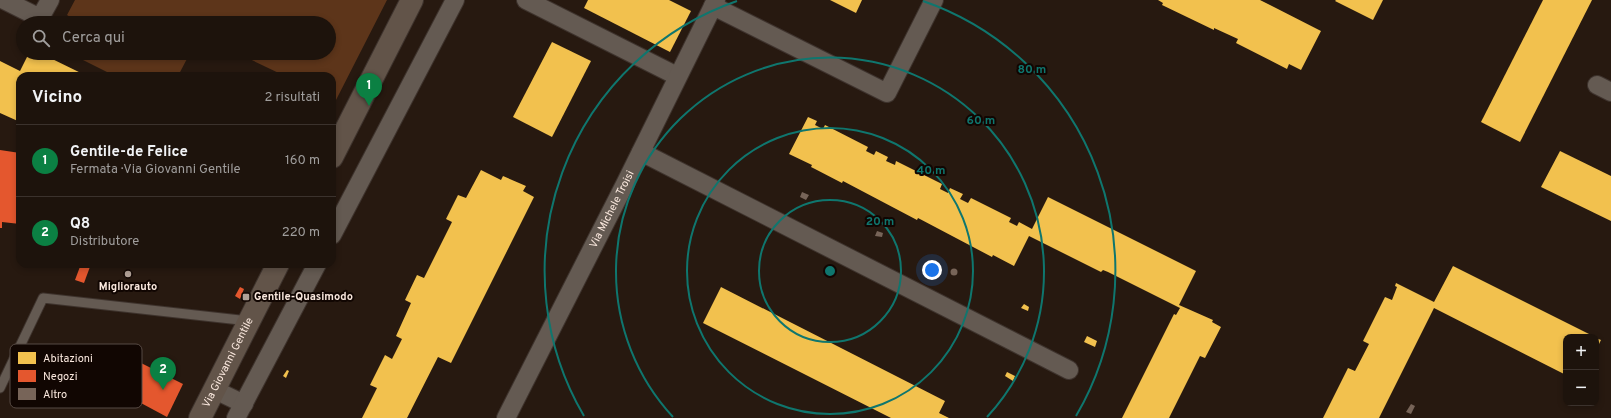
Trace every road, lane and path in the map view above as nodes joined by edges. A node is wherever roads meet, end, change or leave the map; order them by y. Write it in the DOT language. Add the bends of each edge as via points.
graph roads {
  1 [pos="4,0"];
  2 [pos="50,0"];
  3 [pos="412,0"];
  4 [pos="455,0"];
  5 [pos="526,0"];
  6 [pos="934,0"];
  7 [pos="715,3"];
  8 [pos="36,16"];
  9 [pos="41,16"];
  10 [pos="677,76"];
  11 [pos="336,149"];
  12 [pos="641,152"];
  13 [pos="336,227"];
  14 [pos="276,268"];
  15 [pos="315,268"];
  16 [pos="249,321"];
  17 [pos="21,344"];
  18 [pos="10,367"];
  19 [pos="1069,370"];
  20 [pos="0,388"];
  21 [pos="215,390"];
  22 [pos="240,411"];
  23 [pos="200,418"];
  24 [pos="506,418"];
  1 -- 8 [label="street"];
  2 -- 9 [label="street"];
  3 -- 11 [label="main road"];
  4 -- 13 [label="street"];
  5 -- 10 [label="street"];
  6 -- 7 [label="street" via="887,93"];
  7 -- 10 [label="street, Via Michele Troisi"];
  10 -- 12 [label="street, Via Michele Troisi"];
  12 -- 19 [label="street"];
  12 -- 24 [label="street, Via Michele Troisi"];
  14 -- 16 [label="main road, Via Giovanni Gentile"];
  15 -- 22 [label="street"];
  16 -- 17 [label="lane" via="43,298"];
  16 -- 21 [label="main road, Via Giovanni Gentile"];
  18 -- 20 [label="lane"];
  21 -- 22 [label="street"];
  21 -- 23 [label="main road, Via Giovanni Gentile"];
}
